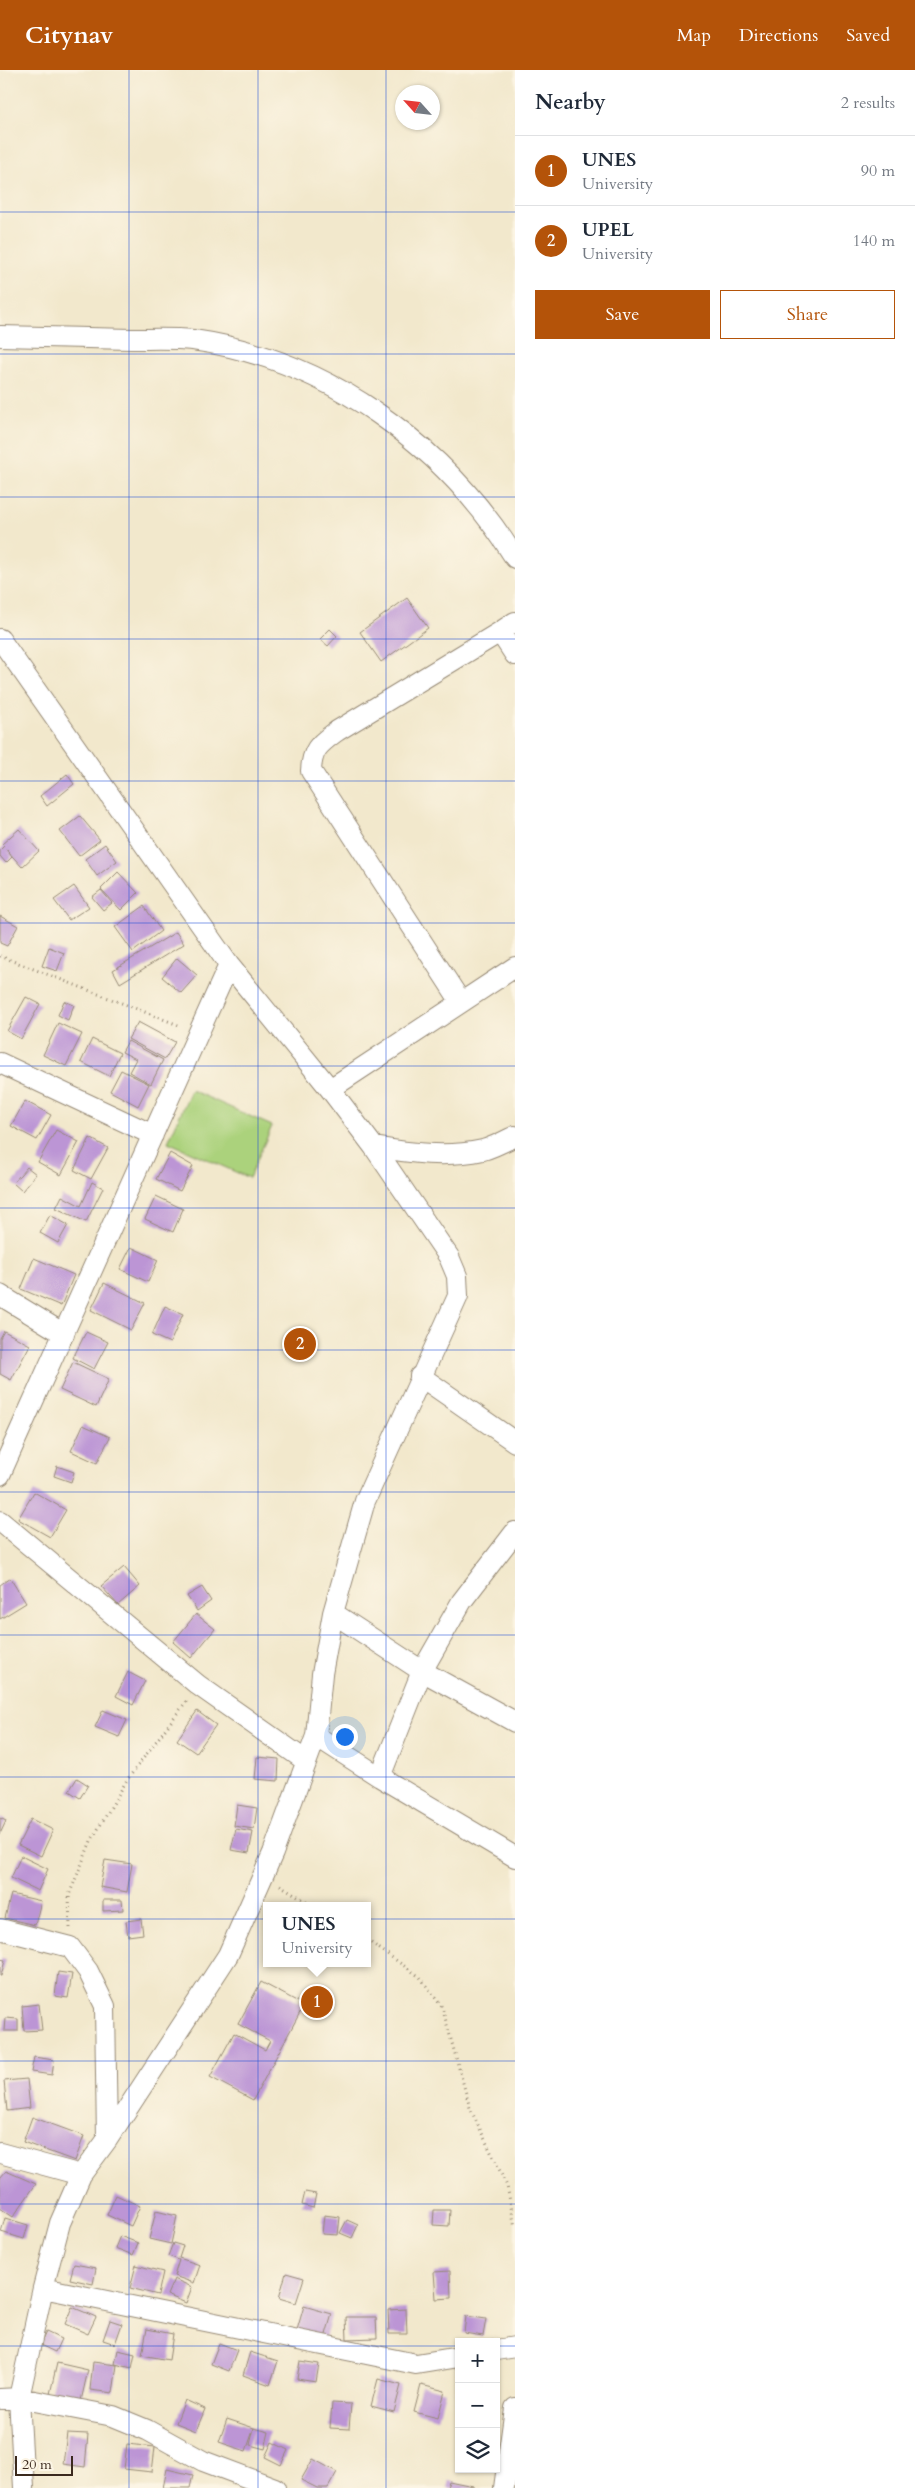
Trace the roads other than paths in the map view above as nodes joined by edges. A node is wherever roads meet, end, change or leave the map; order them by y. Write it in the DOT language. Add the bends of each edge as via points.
graph roads {
  1 [pos="0,336"];
  2 [pos="515,558"];
  3 [pos="508,627"];
  4 [pos="0,639"];
  5 [pos="515,655"];
  6 [pos="229,965"];
  7 [pos="515,967"];
  8 [pos="461,1002"];
  9 [pos="0,1063"];
  10 [pos="330,1088"];
  11 [pos="153,1135"];
  12 [pos="515,1136"];
  13 [pos="374,1147"];
  14 [pos="0,1295"];
  15 [pos="64,1334"];
  16 [pos="420,1376"];
  17 [pos="515,1442"];
  18 [pos="0,1475"];
  19 [pos="0,1520"];
  20 [pos="515,1532"];
  21 [pos="333,1613"];
  22 [pos="422,1671"];
  23 [pos="515,1722"];
  24 [pos="316,1736"];
  25 [pos="306,1761"];
  26 [pos="380,1777"];
  27 [pos="515,1857"];
  28 [pos="0,1929"];
  29 [pos="107,2140"];
  30 [pos="0,2153"];
  31 [pos="81,2175"];
  32 [pos="43,2288"];
  33 [pos="515,2347"];
  34 [pos="500,2349"];
  35 [pos="455,2358"];
  36 [pos="9,2398"];
  37 [pos="515,2408"];
  38 [pos="24,2488"];
  39 [pos="275,2488"];
  40 [pos="504,2488"];
  1 -- 2 [label="street" via="192,340 251,353 307,372 353,398 415,440 471,494"];
  3 -- 5 [label="street"];
  3 -- 8 [label="street" via="337,731 320,744 312,757 311,771"];
  4 -- 6 [label="street"];
  6 -- 10 [label="street"];
  6 -- 11 [label="street"];
  7 -- 8 [label="street"];
  8 -- 10 [label="street"];
  9 -- 11 [label="street"];
  10 -- 13 [label="street"];
  11 -- 15 [label="street"];
  12 -- 13 [label="street" via="484,1150 450,1155 414,1154"];
  13 -- 16 [label="street" via="449,1257 458,1276 458,1296"];
  14 -- 15 [label="street"];
  15 -- 18 [label="street"];
  16 -- 17 [label="street"];
  16 -- 21 [label="street" via="365,1501"];
  19 -- 25 [label="street" via="198,1685"];
  20 -- 22 [label="street" via="462,1601"];
  21 -- 22 [label="street"];
  21 -- 24 [label="street" via="322,1674"];
  22 -- 23 [label="street"];
  22 -- 26 [label="street"];
  24 -- 25 [label="street"];
  24 -- 26 [label="street"];
  25 -- 29 [label="street" via="264,1875 228,1954"];
  26 -- 27 [label="street"];
  28 -- 29 [label="street" via="70,1946 88,1971 105,2006"];
  29 -- 31 [label="street"];
  30 -- 31 [label="street"];
  31 -- 32 [label="street" via="60,2223"];
  32 -- 35 [label="street" via="416,2364"];
  32 -- 36 [label="street"];
  33 -- 34 [label="street"];
  36 -- 38 [label="street"];
  36 -- 39 [label="street" via="113,2416 204,2460"];
  37 -- 40 [label="street"];
}
